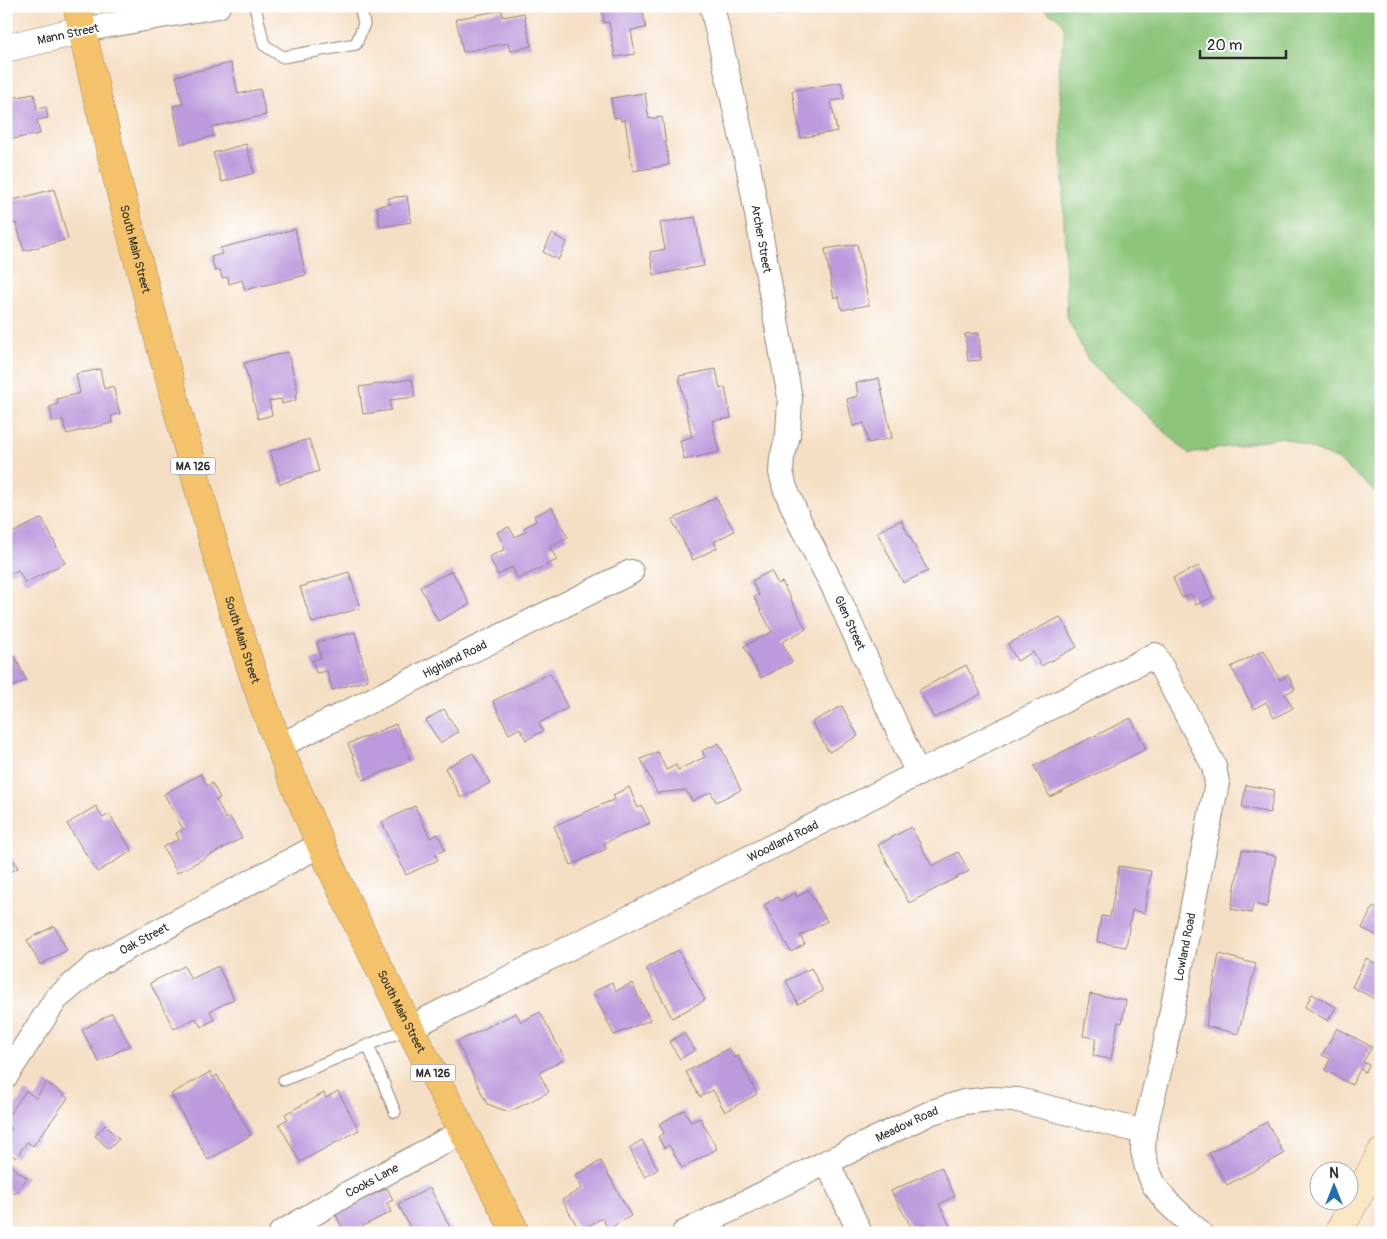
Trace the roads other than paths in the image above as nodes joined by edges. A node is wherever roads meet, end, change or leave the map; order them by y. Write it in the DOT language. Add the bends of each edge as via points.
graph roads {
  1 [pos="218,6"];
  2 [pos="255,6"];
  3 [pos="360,6"];
  4 [pos="712,6"];
  5 [pos="79,18"];
  6 [pos="6,48"];
  7 [pos="781,472"];
  8 [pos="631,572"];
  9 [pos="1155,655"];
  10 [pos="279,746"];
  11 [pos="918,774"];
  12 [pos="320,845"];
  13 [pos="410,1028"];
  14 [pos="368,1045"];
  15 [pos="6,1076"];
  16 [pos="284,1080"];
  17 [pos="395,1112"];
  18 [pos="464,1131"];
  19 [pos="1144,1132"];
  20 [pos="1381,1153"];
  21 [pos="826,1162"];
  22 [pos="281,1233"];
  23 [pos="516,1233"];
  24 [pos="684,1233"];
  25 [pos="860,1233"];
  26 [pos="1200,1233"];
  27 [pos="1338,1233"];
  1 -- 5 [label="street, Mann Street"];
  2 -- 3 [label="lane" via="264,44 283,57 356,44 364,24"];
  4 -- 7 [label="street, Archer Street" via="749,170 790,398"];
  5 -- 6 [label="street, Mann Street"];
  5 -- 10 [label="main road, South Main Street / MA 126" via="117,178 195,472 236,619"];
  7 -- 11 [label="street, Glen Street" via="790,504 835,590"];
  8 -- 10 [label="street, Highland Road"];
  9 -- 11 [label="street, Woodland Road"];
  9 -- 19 [label="street, Lowland Road" via="1214,766 1217,783 1164,1051"];
  10 -- 12 [label="main road, South Main Street / MA 126"];
  11 -- 13 [label="street, Woodland Road"];
  12 -- 13 [label="main road, South Main Street / MA 126" via="350,912"];
  12 -- 15 [label="street, Oak Street" via="97,964 56,999"];
  13 -- 14 [label="lane"];
  13 -- 18 [label="main road, South Main Street / MA 126"];
  14 -- 16 [label="lane"];
  14 -- 17 [label="lane"];
  18 -- 22 [label="street, Cooks Lane"];
  18 -- 23 [label="main road, South Main Street / MA 126"];
  19 -- 21 [label="street, Meadow Road" via="1018,1100 991,1098 932,1112"];
  19 -- 26 [label="street, Lowland Road" via="1143,1151 1154,1185"];
  20 -- 27 [label="main road"];
  21 -- 24 [label="street, Meadow Road"];
  21 -- 25 [label="street"];
}
